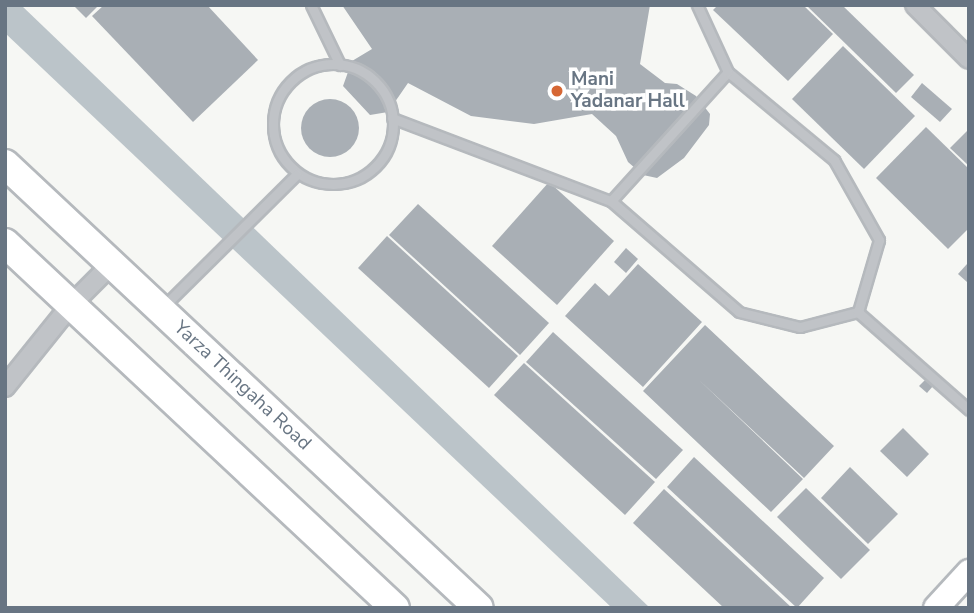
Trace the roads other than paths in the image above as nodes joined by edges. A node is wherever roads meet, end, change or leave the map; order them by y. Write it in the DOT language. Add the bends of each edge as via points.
graph roads {
  1 [pos="311,5"];
  2 [pos="697,5"];
  3 [pos="915,5"];
  4 [pos="968,57"];
  5 [pos="340,65"];
  6 [pos="728,72"];
  7 [pos="392,118"];
  8 [pos="5,164"];
  9 [pos="297,174"];
  10 [pos="611,201"];
  11 [pos="5,243"];
  12 [pos="112,264"];
  13 [pos="71,305"];
  14 [pos="160,309"];
  15 [pos="858,312"];
  16 [pos="5,387"];
  17 [pos="969,410"];
  18 [pos="969,572"];
  19 [pos="395,608"];
  20 [pos="479,608"];
  21 [pos="936,608"];
  1 -- 5 [label="lane"];
  2 -- 6 [label="lane"];
  3 -- 4 [label="street"];
  5 -- 7 [label="lane" via="376,82"];
  5 -- 9 [label="lane" via="302,73 276,104 276,143"];
  6 -- 10 [label="lane"];
  6 -- 15 [label="lane" via="834,160 879,240"];
  7 -- 9 [label="lane" via="389,144 364,175 338,184"];
  7 -- 10 [label="lane"];
  8 -- 12 [label="main road, Yarza Thingaha Road"];
  9 -- 14 [label="lane"];
  10 -- 15 [label="lane" via="738,312 800,327"];
  11 -- 13 [label="main road"];
  12 -- 13 [label="street"];
  12 -- 14 [label="main road, Yarza Thingaha Road"];
  13 -- 16 [label="street"];
  13 -- 19 [label="main road"];
  14 -- 20 [label="main road, Yarza Thingaha Road"];
  15 -- 17 [label="lane"];
  18 -- 21 [label="street"];
}
